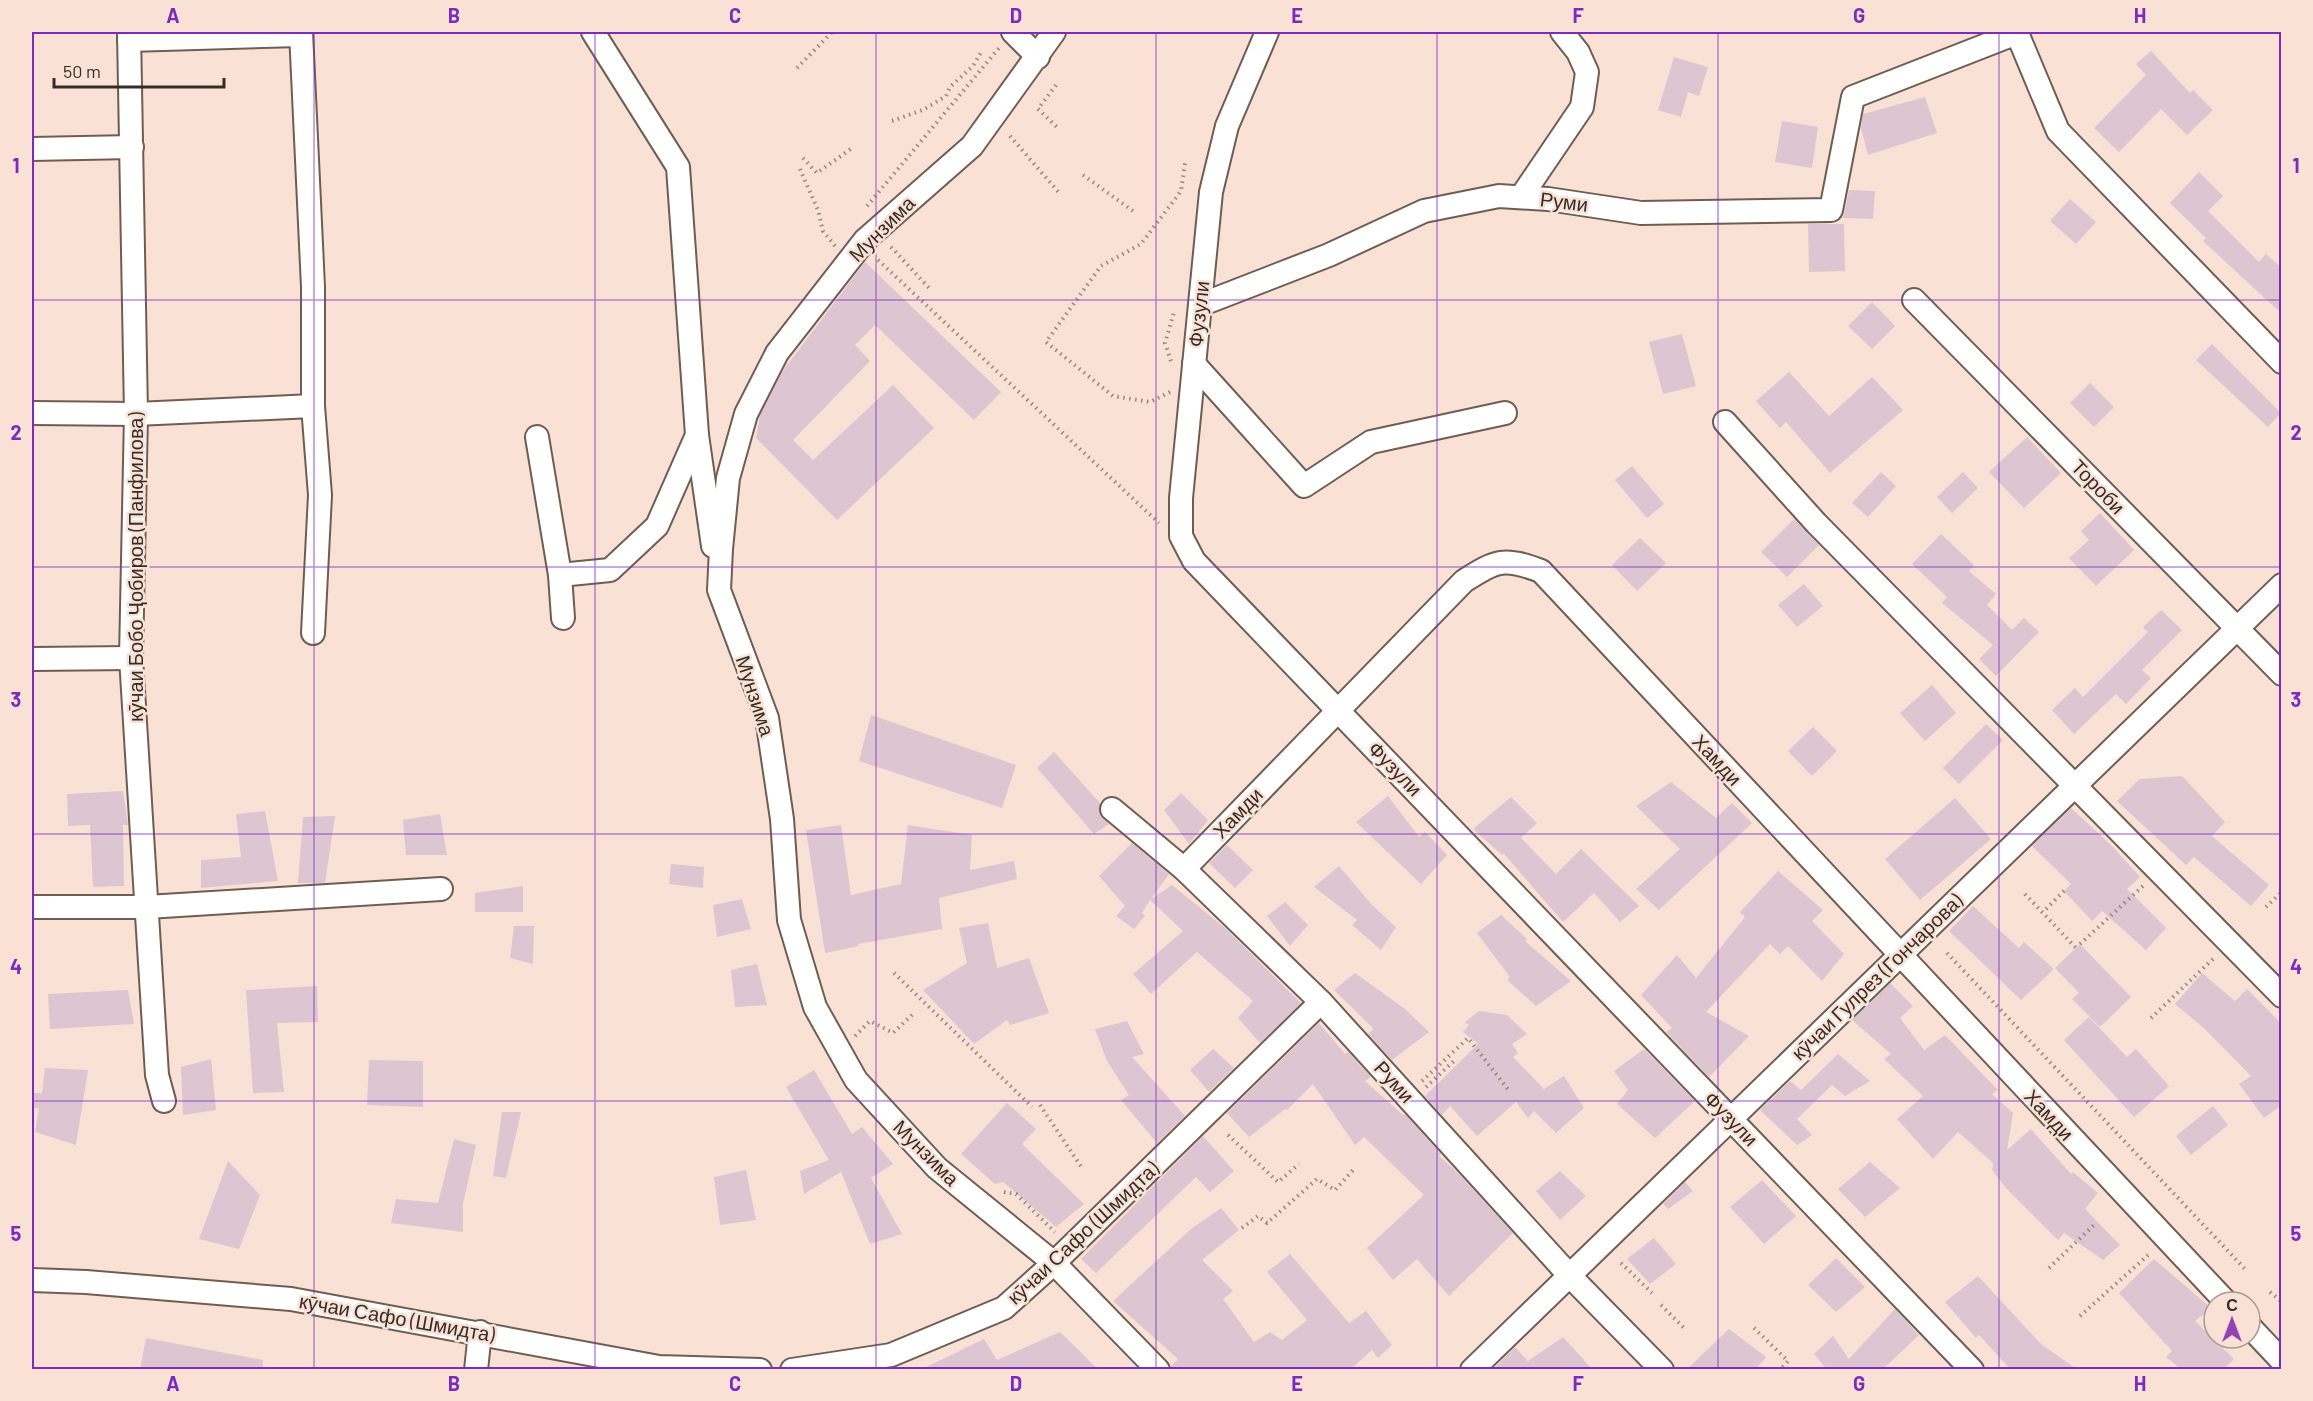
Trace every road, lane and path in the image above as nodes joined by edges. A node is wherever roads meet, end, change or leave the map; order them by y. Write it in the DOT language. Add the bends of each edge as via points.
graph roads {
  1 [pos="593,32"];
  2 [pos="832,32"];
  3 [pos="1013,32"];
  4 [pos="1054,32"];
  5 [pos="1268,32"];
  6 [pos="1562,32"];
  7 [pos="2019,32"];
  8 [pos="300,33"];
  9 [pos="129,36"];
  10 [pos="982,51"];
  11 [pos="1038,57"];
  12 [pos="797,68"];
  13 [pos="1056,85"];
  14 [pos="892,121"];
  15 [pos="1059,129"];
  16 [pos="1010,136"];
  17 [pos="132,147"];
  18 [pos="852,148"];
  19 [pos="32,149"];
  20 [pos="803,158"];
  21 [pos="1185,163"];
  22 [pos="800,169"];
  23 [pos="1083,175"];
  24 [pos="1062,195"];
  25 [pos="1521,197"];
  26 [pos="864,210"];
  27 [pos="1133,211"];
  28 [pos="841,237"];
  29 [pos="834,245"];
  30 [pos="840,247"];
  31 [pos="891,247"];
  32 [pos="827,254"];
  33 [pos="875,257"];
  34 [pos="930,289"];
  35 [pos="1914,300"];
  36 [pos="1200,305"];
  37 [pos="1174,312"];
  38 [pos="2282,362"];
  39 [pos="1183,365"];
  40 [pos="1178,388"];
  41 [pos="313,406"];
  42 [pos="32,413"];
  43 [pos="1505,413"];
  44 [pos="136,414"];
  45 [pos="1725,422"];
  46 [pos="697,435"];
  47 [pos="537,437"];
  48 [pos="1160,523"];
  49 [pos="560,575"];
  50 [pos="2282,585"];
  51 [pos="720,590"];
  52 [pos="562,618"];
  53 [pos="2237,628"];
  54 [pos="313,633"];
  55 [pos="131,658"];
  56 [pos="32,659"];
  57 [pos="2282,674"];
  58 [pos="1339,710"];
  59 [pos="2075,786"];
  60 [pos="1112,809"];
  61 [pos="1184,869"];
  62 [pos="2143,886"];
  63 [pos="441,890"];
  64 [pos="2064,891"];
  65 [pos="2282,892"];
  66 [pos="2025,894"];
  67 [pos="32,907"];
  68 [pos="147,907"];
  69 [pos="2266,907"];
  70 [pos="2046,909"];
  71 [pos="2080,944"];
  72 [pos="2076,948"];
  73 [pos="1947,953"];
  74 [pos="1899,955"];
  75 [pos="2214,958"];
  76 [pos="894,973"];
  77 [pos="2282,996"];
  78 [pos="1321,1002"];
  79 [pos="913,1014"];
  80 [pos="2151,1018"];
  81 [pos="846,1033"];
  82 [pos="1455,1060"];
  83 [pos="1419,1083"];
  84 [pos="1510,1092"];
  85 [pos="1419,1094"];
  86 [pos="164,1101"];
  87 [pos="1040,1106"];
  88 [pos="1032,1107"];
  89 [pos="1731,1119"];
  90 [pos="1228,1135"];
  91 [pos="1299,1164"];
  92 [pos="1082,1168"];
  93 [pos="1355,1168"];
  94 [pos="2094,1225"];
  95 [pos="1242,1228"];
  96 [pos="2148,1255"];
  97 [pos="1054,1263"];
  98 [pos="1622,1263"];
  99 [pos="2049,1268"];
  100 [pos="2245,1269"];
  101 [pos="1569,1275"];
  102 [pos="32,1280"];
  103 [pos="2215,1290"];
  104 [pos="2270,1292"];
  105 [pos="1652,1293"];
  106 [pos="2282,1302"];
  107 [pos="1660,1305"];
  108 [pos="2080,1316"];
  109 [pos="1754,1328"];
  110 [pos="1684,1329"];
  111 [pos="480,1332"];
  112 [pos="2262,1340"];
  113 [pos="2282,1361"];
  114 [pos="659,1368"];
  115 [pos="476,1370"];
  116 [pos="760,1370"];
  117 [pos="792,1370"];
  118 [pos="1158,1370"];
  119 [pos="1472,1370"];
  120 [pos="1662,1370"];
  121 [pos="1780,1370"];
  122 [pos="1972,1370"];
  1 -- 46 [label="street" via="678,167"];
  2 -- 12 [label="path"];
  3 -- 11 [label="street"];
  3 -- 26 [label="path"];
  4 -- 11 [label="street, Мунзима"];
  5 -- 36 [label="street, Фузули" via="1227,126 1211,192"];
  6 -- 25 [label="street" via="1587,72 1582,107"];
  7 -- 25 [label="street, Руми" via="1853,97 1831,210 1641,213"];
  7 -- 38 [label="street" via="2058,131"];
  8 -- 9 [label="street"];
  8 -- 41 [label="street" via="313,287"];
  9 -- 17 [label="street, кӯчаи Бобо Ҷобиров (Панфилова)"];
  10 -- 14 [label="path" via="946,96 923,110"];
  11 -- 51 [label="street, Мунзима" via="972,146 865,240 777,353 746,414 728,478"];
  13 -- 15 [label="path" via="1038,109"];
  16 -- 24 [label="path"];
  17 -- 19 [label="street"];
  17 -- 44 [label="street, кӯчаи Бобо Ҷобиров (Панфилова)"];
  18 -- 20 [label="path" via="817,173"];
  21 -- 40 [label="path" via="1181,191 1141,244 1101,266 1046,342 1113,396 1150,402"];
  22 -- 29 [label="path" via="823,231"];
  23 -- 27 [label="path"];
  25 -- 36 [label="street, Руми" via="1498,196 1424,211 1329,255"];
  28 -- 29 [label="path"];
  29 -- 30 [label="path"];
  29 -- 32 [label="path"];
  31 -- 34 [label="path"];
  33 -- 48 [label="path"];
  35 -- 53 [label="street, Тороби"];
  36 -- 39 [label="street, Фузули"];
  37 -- 39 [label="path" via="1166,344"];
  39 -- 43 [label="street" via="1304,486 1371,441"];
  39 -- 58 [label="street, Фузули" via="1181,536 1194,561"];
  41 -- 44 [label="street"];
  41 -- 54 [label="street" via="320,495"];
  42 -- 44 [label="street"];
  44 -- 55 [label="street, кӯчаи Бобо Ҷобиров (Панфилова)"];
  45 -- 59 [label="street" via="1816,523"];
  46 -- 49 [label="street" via="657,526 610,570"];
  46 -- 51 [label="street"];
  47 -- 49 [label="street"];
  49 -- 52 [label="street"];
  50 -- 53 [label="street, кӯчаи Гулрез (Гончарова)"];
  51 -- 97 [label="street, Мунзима" via="766,718 782,819 789,920 815,1007 856,1080 937,1168"];
  53 -- 57 [label="street, Тороби"];
  53 -- 59 [label="street, кӯчаи Гулрез (Гончарова)"];
  55 -- 56 [label="street"];
  55 -- 68 [label="street, кӯчаи Бобо Ҷобиров (Панфилова)"];
  58 -- 61 [label="street, Хамди"];
  58 -- 74 [label="street, Хамди" via="1464,581 1490,564 1515,561 1541,571"];
  58 -- 89 [label="street, Фузули"];
  59 -- 74 [label="street, кӯчаи Гулрез (Гончарова)"];
  59 -- 77 [label="street"];
  60 -- 61 [label="street, Руми"];
  61 -- 78 [label="street, Руми"];
  62 -- 71 [label="path"];
  63 -- 68 [label="street"];
  64 -- 70 [label="path"];
  65 -- 69 [label="path"];
  66 -- 72 [label="path"];
  67 -- 68 [label="street"];
  68 -- 86 [label="street, кӯчаи Бобо Ҷобиров (Панфилова)" via="158,1075"];
  73 -- 100 [label="path"];
  74 -- 89 [label="street, кӯчаи Гулрез (Гончарова)"];
  74 -- 103 [label="street, Хамди"];
  75 -- 80 [label="path"];
  76 -- 88 [label="path"];
  78 -- 97 [label="street, кӯчаи Сафо (Шмидта)"];
  78 -- 101 [label="street, Руми"];
  79 -- 81 [label="path" via="893,1033 870,1021 853,1038"];
  82 -- 85 [label="path"];
  83 -- 84 [label="path" via="1468,1038"];
  87 -- 92 [label="path"];
  89 -- 101 [label="street, кӯчаи Гулрез (Гончарова)"];
  89 -- 122 [label="street, Фузули"];
  90 -- 91 [label="path" via="1278,1182"];
  93 -- 95 [label="path" via="1335,1190 1317,1179 1267,1223 1258,1216"];
  94 -- 99 [label="path"];
  96 -- 108 [label="path"];
  97 -- 117 [label="street, кӯчаи Сафо (Шмидта)" via="1004,1308 891,1355"];
  97 -- 118 [label="street, Мунзима"];
  98 -- 105 [label="path"];
  101 -- 119 [label="street, кӯчаи Гулрез (Гончарова)"];
  101 -- 120 [label="street, Руми"];
  102 -- 111 [label="street, кӯчаи Сафо (Шмидта)" via="291,1299"];
  104 -- 106 [label="path"];
  107 -- 110 [label="path"];
  109 -- 121 [label="path" via="1788,1361"];
  111 -- 114 [label="street, кӯчаи Сафо (Шмидта)"];
  111 -- 115 [label="street"];
  112 -- 113 [label="street"];
  114 -- 116 [label="street, кӯчаи Сафо (Шмидта)"];
}
